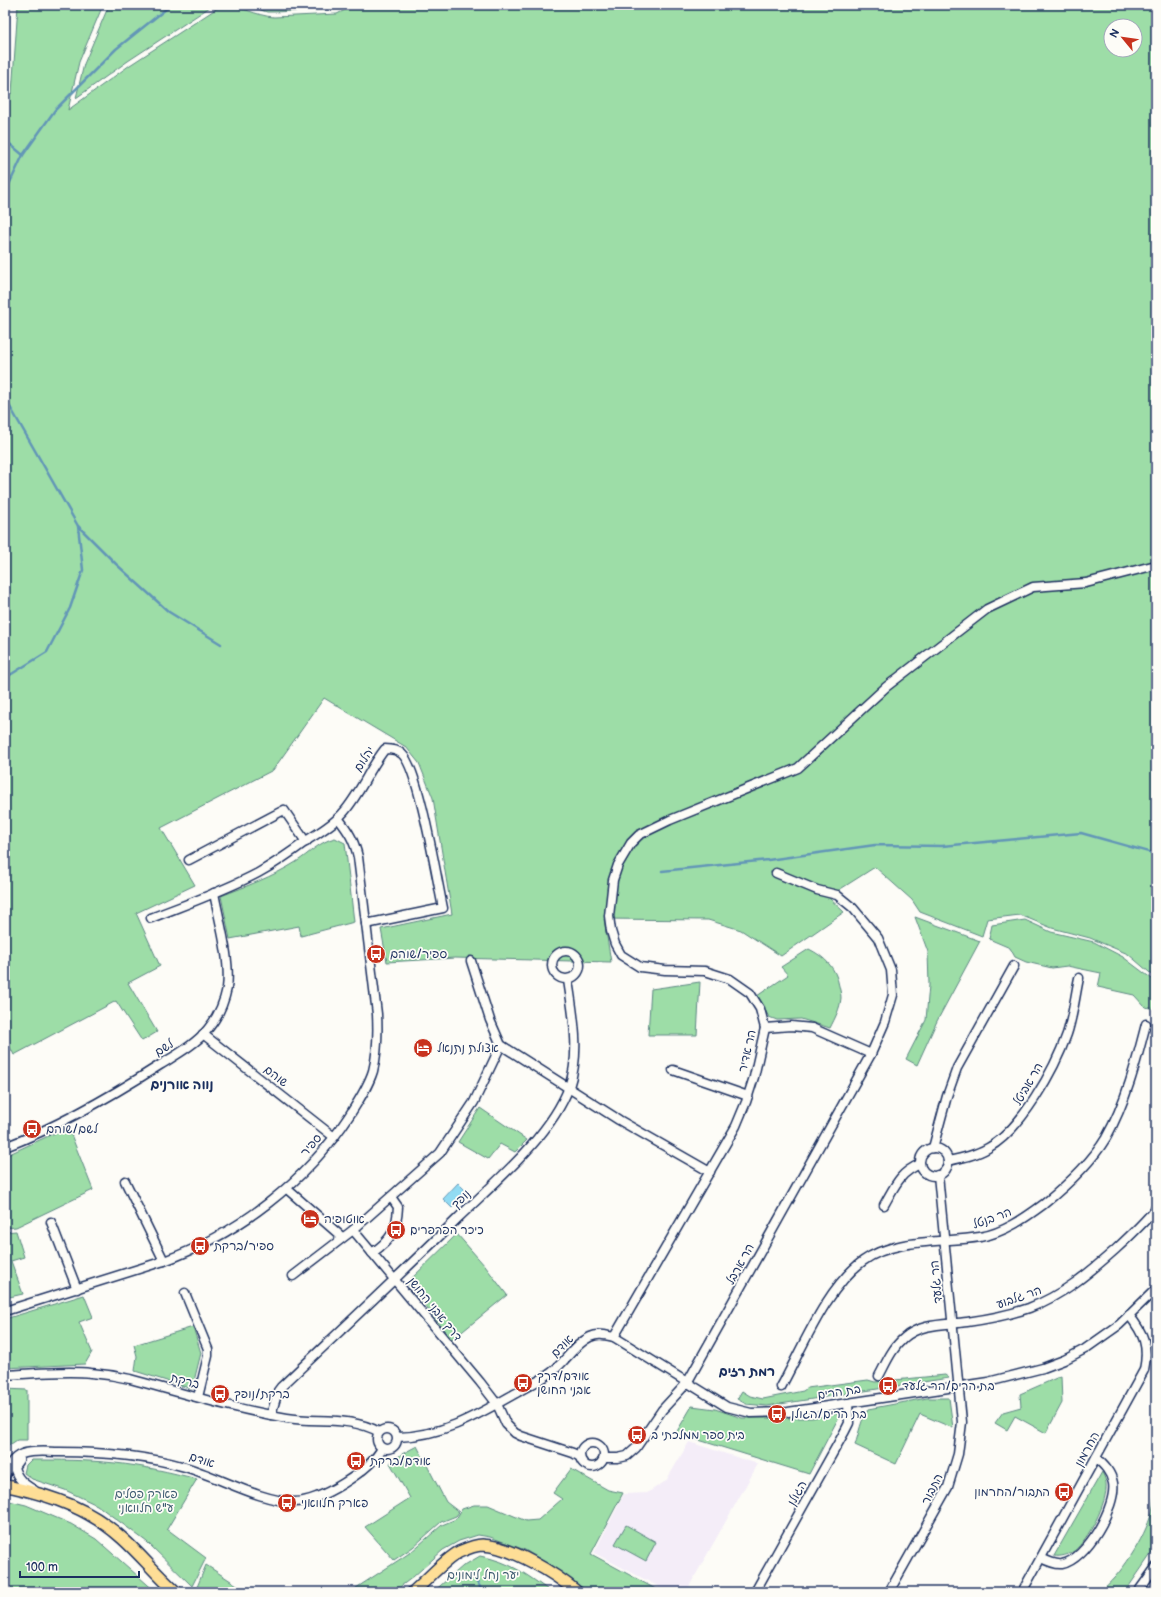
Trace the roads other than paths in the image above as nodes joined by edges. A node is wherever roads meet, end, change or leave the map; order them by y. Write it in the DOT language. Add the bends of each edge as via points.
graph roads {
  1 [pos="1156,566"];
  2 [pos="338,818"];
  3 [pos="306,842"];
  4 [pos="188,860"];
  5 [pos="776,873"];
  6 [pos="214,893"];
  7 [pos="151,918"];
  8 [pos="366,924"];
  9 [pos="471,961"];
  10 [pos="1014,966"];
  11 [pos="1079,978"];
  12 [pos="568,980"];
  13 [pos="1146,1024"];
  14 [pos="766,1028"];
  15 [pos="203,1034"];
  16 [pos="501,1045"];
  17 [pos="871,1054"];
  18 [pos="673,1070"];
  19 [pos="568,1088"];
  20 [pos="748,1096"];
  21 [pos="334,1137"];
  22 [pos="5,1147"];
  23 [pos="933,1148"];
  24 [pos="948,1161"];
  25 [pos="920,1164"];
  26 [pos="710,1172"];
  27 [pos="938,1175"];
  28 [pos="125,1181"];
  29 [pos="287,1189"];
  30 [pos="390,1197"];
  31 [pos="884,1205"];
  32 [pos="1156,1208"];
  33 [pos="51,1222"];
  34 [pos="353,1230"];
  35 [pos="342,1238"];
  36 [pos="944,1241"];
  37 [pos="372,1253"];
  38 [pos="164,1261"];
  39 [pos="292,1276"];
  40 [pos="396,1280"];
  41 [pos="77,1289"];
  42 [pos="1156,1289"];
  43 [pos="185,1293"];
  44 [pos="5,1311"];
  45 [pos="1130,1315"];
  46 [pos="952,1323"];
  47 [pos="614,1337"];
  48 [pos="5,1375"];
  49 [pos="879,1376"];
  50 [pos="687,1383"];
  51 [pos="958,1386"];
  52 [pos="781,1387"];
  53 [pos="198,1397"];
  54 [pos="848,1403"];
  55 [pos="497,1404"];
  56 [pos="271,1415"];
  57 [pos="379,1432"];
  58 [pos="398,1437"];
  59 [pos="382,1448"];
  60 [pos="18,1456"];
  61 [pos="580,1457"];
  62 [pos="604,1458"];
  63 [pos="1096,1458"];
  64 [pos="5,1466"];
  65 [pos="5,1477"];
  66 [pos="5,1486"];
  67 [pos="39,1493"];
  68 [pos="1041,1558"];
  69 [pos="1156,1567"];
  70 [pos="176,1592"];
  71 [pos="413,1592"];
  72 [pos="577,1592"];
  73 [pos="755,1592"];
  74 [pos="889,1592"];
  75 [pos="1022,1592"];
  76 [pos="1138,1592"];
  1 -- 14 [label="street, הר אדיר" via="1086,583 1033,587 987,609 886,687 798,768 670,820 639,835 627,847 613,880 609,916 615,944 622,955 640,967 705,971 730,979 750,993 756,1001"];
  2 -- 3 [label="street, יהלום"];
  2 -- 8 [label="street, ספיר" via="350,834 358,858"];
  2 -- 8 [label="street, יהלום" via="351,803 385,749 402,753 410,765 418,790 443,908"];
  3 -- 4 [label="street" via="284,810"];
  3 -- 6 [label="street, יהלום" via="259,872"];
  5 -- 17 [label="street, הר ארבל" via="817,890 837,895 853,908 878,938 891,970 893,995"];
  6 -- 7 [label="street, יהלום"];
  6 -- 15 [label="street, לשם" via="228,972 227,988 217,1016"];
  8 -- 21 [label="street, ספיר" via="377,1014 377,1054 366,1088"];
  9 -- 16 [label="street"];
  10 -- 23 [label="street" via="957,1068"];
  11 -- 24 [label="street, הר אביטל" via="1066,1035 1045,1080 1021,1118 989,1148"];
  12 -- 19 [label="street, נופך" via="576,1049"];
  13 -- 36 [label="street, הר בנטל" via="1132,1077 1114,1120 1105,1138 1083,1166 1050,1198 1021,1220 1002,1230 982,1236"];
  14 -- 17 [label="street" via="812,1028"];
  14 -- 20 [label="street, הר אדיר"];
  15 -- 21 [label="street, שוהם"];
  15 -- 22 [label="street, לשם" via="173,1057 101,1102 48,1130"];
  16 -- 19 [label="street"];
  16 -- 30 [label="street" via="474,1102 440,1153"];
  17 -- 50 [label="street, הר ארבל"];
  18 -- 20 [label="street"];
  19 -- 26 [label="street"];
  19 -- 40 [label="street, נופך" via="548,1124 532,1144"];
  20 -- 26 [label="street, הר אדיר" via="736,1126"];
  21 -- 29 [label="street, ספיר"];
  23 -- 24 [label="street" via="945,1153"];
  23 -- 25 [label="street" via="924,1152"];
  24 -- 27 [label="street" via="946,1170"];
  25 -- 27 [label="street" via="925,1173"];
  25 -- 31 [label="street" via="908,1169"];
  26 -- 47 [label="street, הר אדיר"];
  27 -- 36 [label="street, הר גלעד"];
  28 -- 38 [label="street"];
  29 -- 35 [label="street"];
  29 -- 38 [label="street, ספיר" via="226,1231 186,1253"];
  30 -- 34 [label="street"];
  30 -- 37 [label="street" via="398,1207 396,1226 391,1236"];
  32 -- 46 [label="street, הר גלבוע" via="1140,1227 1102,1261 1060,1293 1012,1313 983,1320"];
  33 -- 41 [label="street"];
  34 -- 35 [label="street"];
  34 -- 37 [label="street, דרך אבני החושן"];
  35 -- 39 [label="street"];
  36 -- 46 [label="street, הר גלעד"];
  36 -- 52 [label="street, הר בנטל" via="888,1249 863,1261 837,1287 823,1308"];
  37 -- 40 [label="street, דרך אבני החושן"];
  38 -- 41 [label="street, ספיר"];
  40 -- 55 [label="street, דרך אבני החושן"];
  40 -- 56 [label="street, נופך" via="281,1387"];
  41 -- 44 [label="street, ספיר"];
  42 -- 45 [label="street, בת הרים"];
  43 -- 53 [label="street" via="208,1349"];
  45 -- 51 [label="street, בת הרים" via="1085,1349 1064,1360 1021,1374"];
  45 -- 63 [label="street, החרמון" via="1144,1338 1147,1350 1144,1370"];
  46 -- 49 [label="street, הר גלבוע" via="913,1331 890,1355"];
  46 -- 51 [label="street, הר גלעד"];
  47 -- 50 [label="street, בת הרים"];
  47 -- 55 [label="street, אודם" via="597,1334 589,1337 551,1373"];
  48 -- 53 [label="street, ברקת" via="90,1372 130,1379"];
  50 -- 54 [label="street, בת הרים" via="727,1407 751,1414 788,1412"];
  50 -- 62 [label="street, הר ארבל" via="662,1410 636,1448 627,1456"];
  51 -- 54 [label="street, בת הרים"];
  51 -- 74 [label="street, התבור" via="962,1422 955,1468 948,1487"];
  53 -- 56 [label="street, ברקת"];
  54 -- 73 [label="street, הגולן" via="848,1422 845,1430"];
  55 -- 58 [label="street, אודם" via="454,1426 425,1435"];
  55 -- 61 [label="street, דרך אבני החושן" via="506,1424 515,1433"];
  56 -- 57 [label="street, ברקת" via="358,1423"];
  57 -- 58 [label="street" via="388,1428"];
  57 -- 59 [label="street" via="378,1442"];
  58 -- 59 [label="street" via="394,1446"];
  59 -- 60 [label="street, אודם" via="375,1459 335,1488 310,1500 296,1502 278,1500 183,1466 139,1457 81,1452 32,1452"];
  60 -- 64 [label="street"];
  60 -- 65 [label="street" via="10,1465"];
  60 -- 67 [label="street" via="14,1467 16,1475"];
  61 -- 62 [label="street" via="590,1468 600,1465"];
  61 -- 62 [label="street" via="582,1449 587,1444 596,1443 602,1447"];
  63 -- 68 [label="street, החרמון"];
  63 -- 68 [label="street" via="1107,1468 1114,1484 1111,1499 1098,1530 1079,1556 1069,1561 1061,1564"];
  66 -- 67 [label="main road"];
  67 -- 70 [label="main road" via="75,1506 106,1525"];
  68 -- 75 [label="street, החרמון"];
  69 -- 76 [label="street"];
  71 -- 72 [label="main road" via="458,1553 482,1545 514,1554 549,1572"];
}
